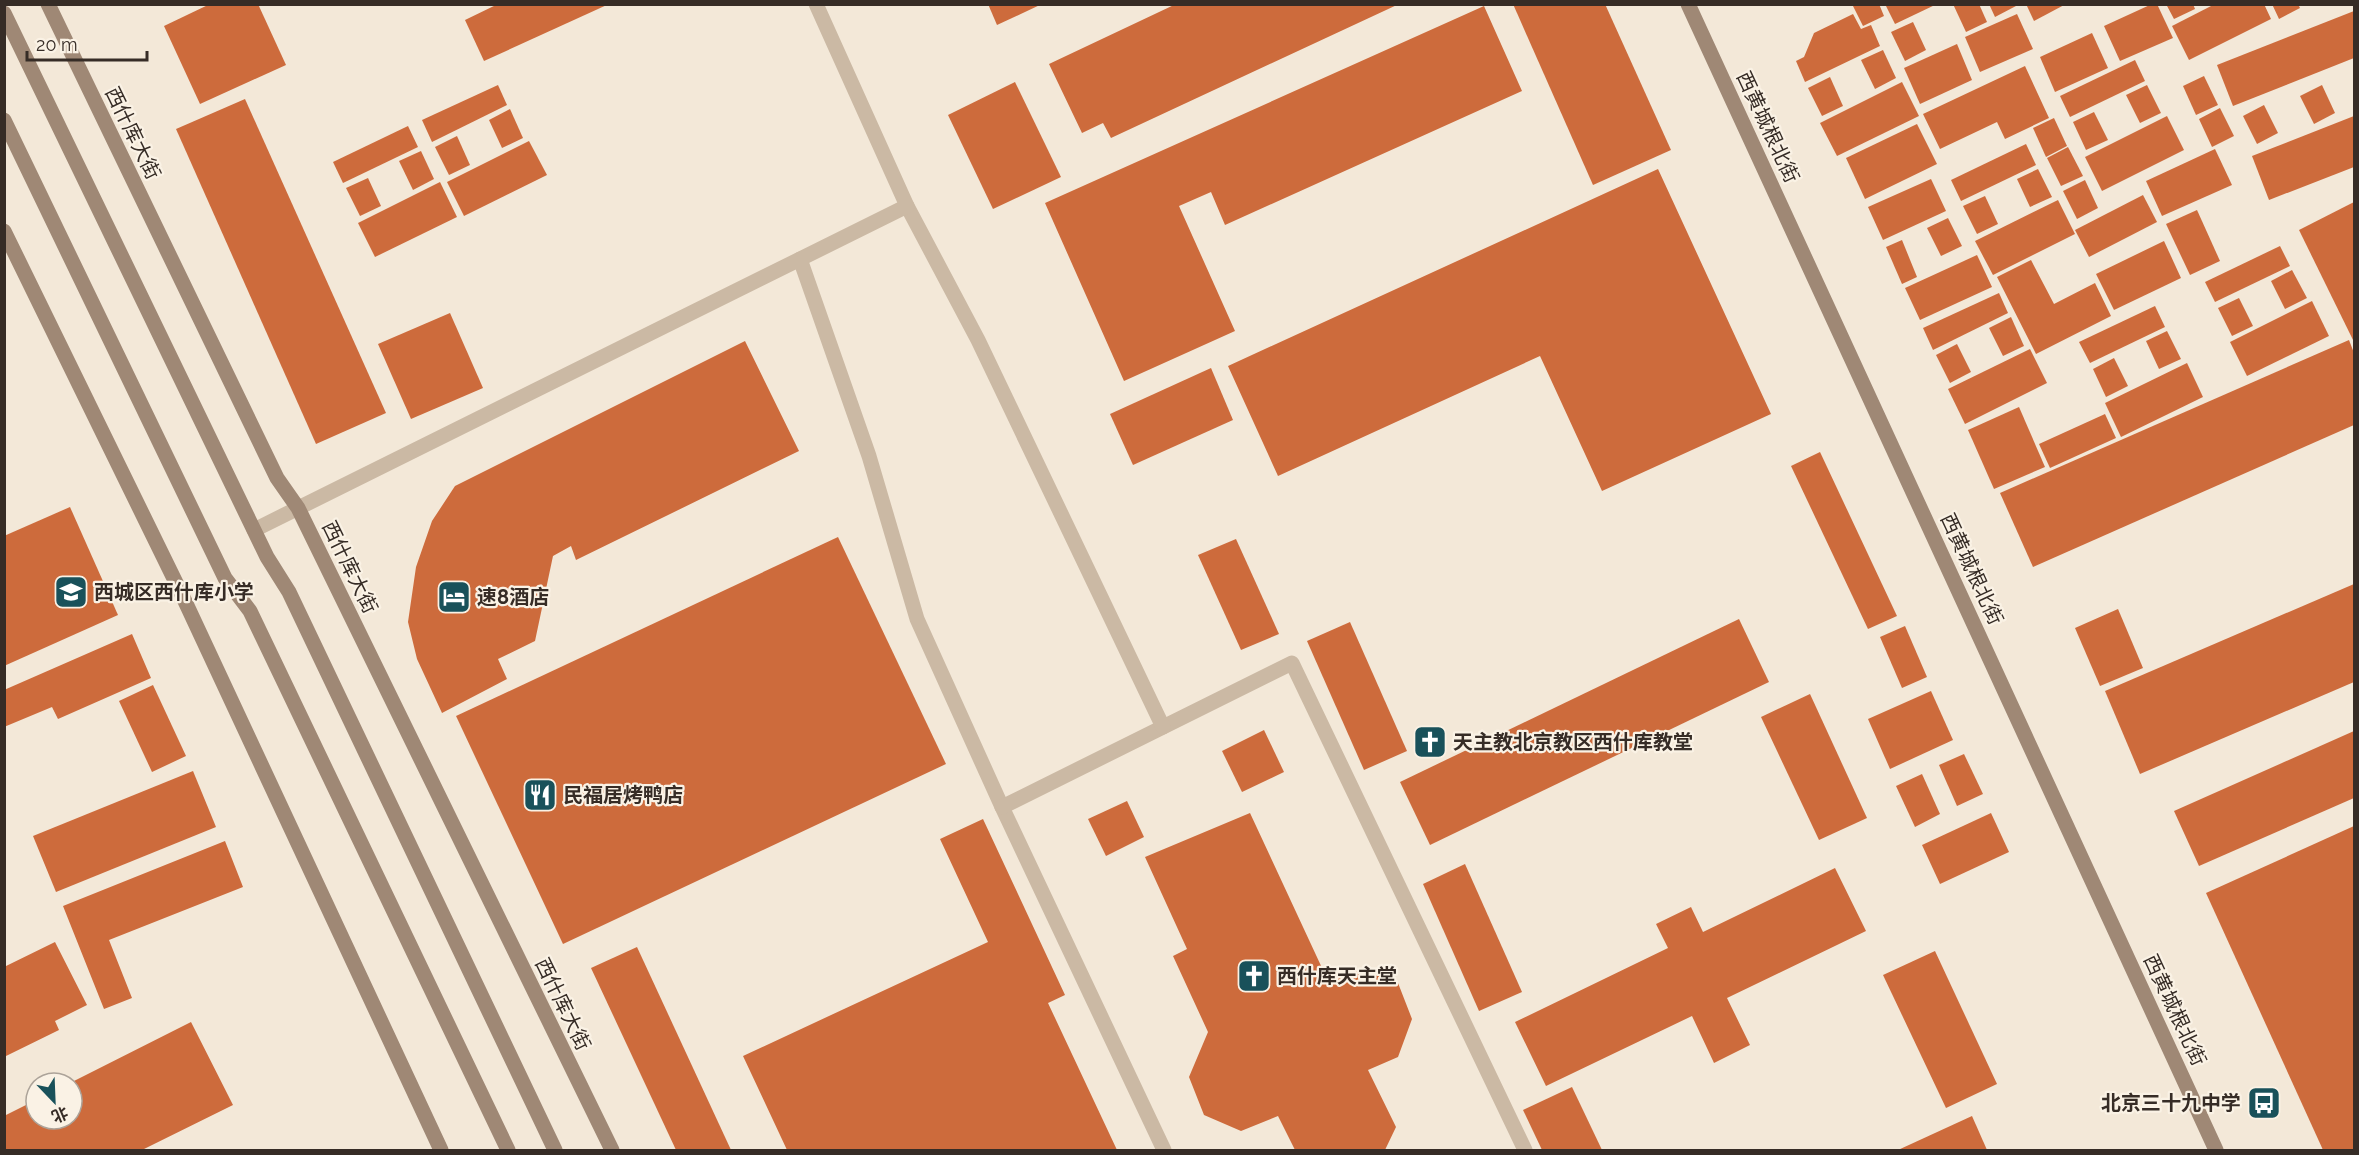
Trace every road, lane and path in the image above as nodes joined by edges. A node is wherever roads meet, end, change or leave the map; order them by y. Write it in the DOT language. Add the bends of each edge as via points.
graph roads {
  1 [pos="48,4"];
  2 [pos="816,4"];
  3 [pos="1688,4"];
  4 [pos="4,13"];
  5 [pos="4,120"];
  6 [pos="906,206"];
  7 [pos="4,231"];
  8 [pos="800,259"];
  9 [pos="298,508"];
  10 [pos="254,530"];
  11 [pos="1163,727"];
  12 [pos="1002,807"];
  13 [pos="441,1150"];
  14 [pos="508,1150"];
  15 [pos="555,1150"];
  16 [pos="612,1150"];
  17 [pos="1164,1150"];
  18 [pos="1525,1150"];
  19 [pos="2216,1150"];
  1 -- 9 [label="street, 西什库大街" via="277,478"];
  2 -- 6 [label="street"];
  3 -- 19 [label="street, 西黄城根北街"];
  4 -- 10 [label="street"];
  5 -- 14 [label="street" via="225,578 250,611"];
  6 -- 8 [label="street"];
  6 -- 11 [label="street" via="978,340"];
  7 -- 13 [label="street" via="183,597"];
  8 -- 9 [label="street"];
  8 -- 12 [label="street" via="869,456 917,619"];
  9 -- 10 [label="street"];
  9 -- 16 [label="street, 西什库大街"];
  10 -- 15 [label="street" via="289,592"];
  11 -- 12 [label="street"];
  11 -- 18 [label="street" via="1293,663"];
  12 -- 17 [label="street"];
}
